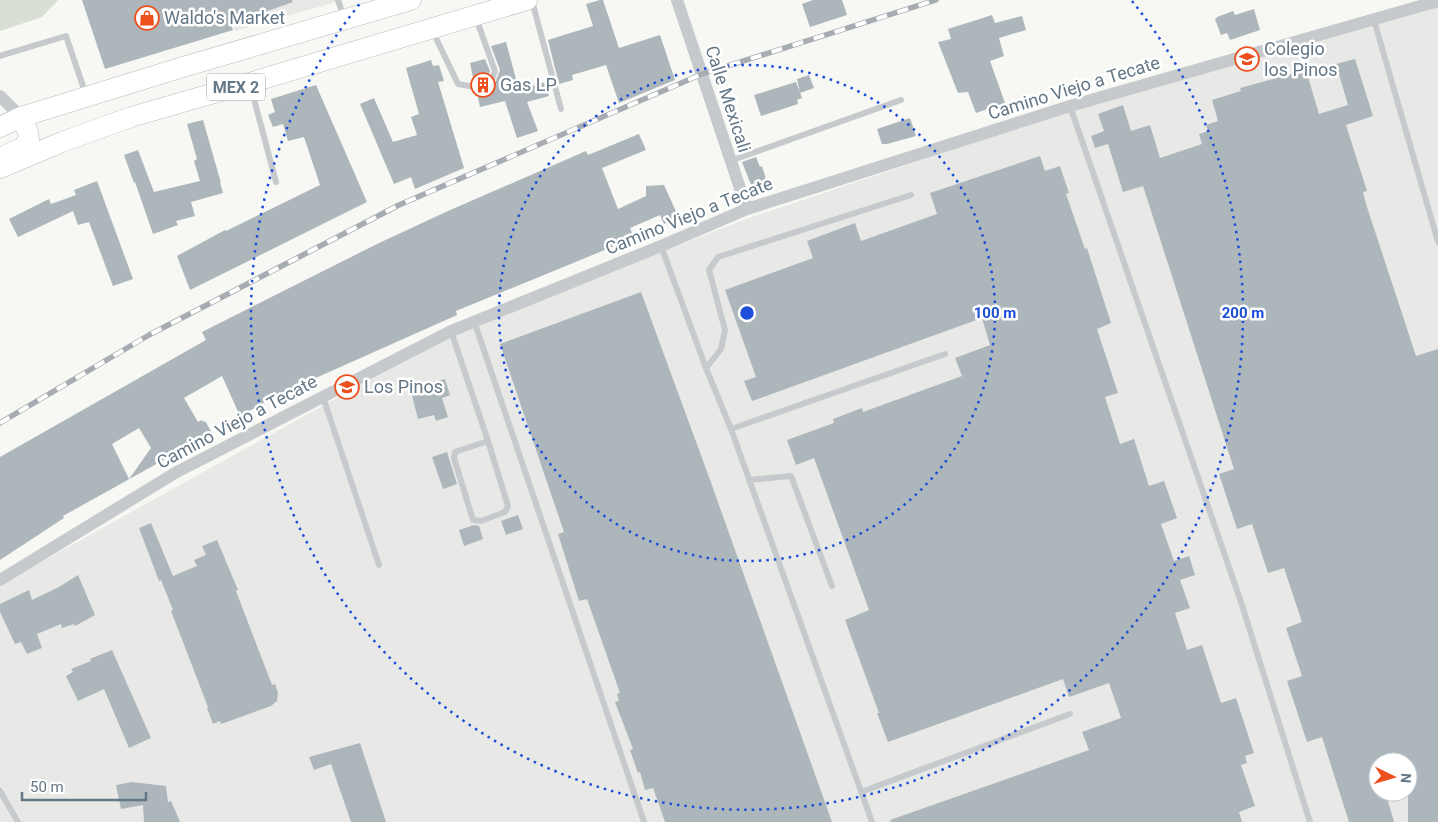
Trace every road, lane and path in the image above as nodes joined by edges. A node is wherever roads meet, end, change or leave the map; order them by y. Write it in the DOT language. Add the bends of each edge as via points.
graph roads {
  1 [pos="338,0"];
  2 [pos="411,0"];
  3 [pos="526,0"];
  4 [pos="531,0"];
  5 [pos="677,0"];
  6 [pos="1438,1"];
  7 [pos="475,16"];
  8 [pos="345,20"];
  9 [pos="1374,20"];
  10 [pos="431,28"];
  11 [pos="0,56"];
  12 [pos="491,82"];
  13 [pos="250,83"];
  14 [pos="475,87"];
  15 [pos="0,96"];
  16 [pos="86,97"];
  17 [pos="901,100"];
  18 [pos="1070,106"];
  19 [pos="561,109"];
  20 [pos="21,117"];
  21 [pos="0,127"];
  22 [pos="0,158"];
  23 [pos="730,161"];
  24 [pos="0,168"];
  25 [pos="276,182"];
  26 [pos="911,195"];
  27 [pos="747,209"];
  28 [pos="1438,242"];
  29 [pos="661,246"];
  30 [pos="474,321"];
  31 [pos="451,331"];
  32 [pos="945,354"];
  33 [pos="706,368"];
  34 [pos="323,397"];
  35 [pos="731,429"];
  36 [pos="488,441"];
  37 [pos="749,480"];
  38 [pos="379,565"];
  39 [pos="0,580"];
  40 [pos="832,586"];
  41 [pos="1070,714"];
  42 [pos="0,791"];
  43 [pos="861,792"];
  44 [pos="18,822"];
  45 [pos="644,822"];
  46 [pos="872,822"];
  47 [pos="1310,822"];
  1 -- 8 [label="lane"];
  2 -- 8 [label="main road, MEX 2"];
  3 -- 7 [label="main road, MEX 2"];
  4 -- 19 [label="lane"];
  5 -- 23 [label="street, Calle Mexicali"];
  6 -- 9 [label="street, Camino Viejo a Tecate"];
  7 -- 10 [label="main road, MEX 2"];
  7 -- 12 [label="lane" via="495,71"];
  8 -- 16 [label="main road, MEX 2"];
  9 -- 18 [label="street, Camino Viejo a Tecate"];
  9 -- 28 [label="lane"];
  10 -- 13 [label="main road, MEX 2"];
  10 -- 14 [label="lane" via="458,84"];
  11 -- 16 [label="lane" via="66,36"];
  13 -- 24 [label="main road, MEX 2" via="131,117"];
  13 -- 25 [label="lane"];
  15 -- 20 [label="street"];
  16 -- 20 [label="main road, MEX 2"];
  17 -- 23 [label="lane"];
  18 -- 27 [label="street, Camino Viejo a Tecate"];
  18 -- 47 [label="lane" via="1238,593"];
  20 -- 21 [label="main road, MEX 2"];
  20 -- 22 [label="main road" via="29,140 22,148"];
  23 -- 27 [label="street, Calle Mexicali"];
  26 -- 33 [label="lane" via="718,257 709,270 726,330 721,349"];
  27 -- 29 [label="street, Camino Viejo a Tecate"];
  29 -- 30 [label="street, Camino Viejo a Tecate"];
  29 -- 33 [label="lane"];
  30 -- 31 [label="street, Camino Viejo a Tecate"];
  30 -- 45 [label="lane"];
  31 -- 34 [label="street, Camino Viejo a Tecate"];
  31 -- 36 [label="lane"];
  32 -- 35 [label="lane"];
  33 -- 35 [label="lane"];
  34 -- 38 [label="lane"];
  34 -- 39 [label="street, Camino Viejo a Tecate" via="175,473"];
  35 -- 37 [label="lane"];
  36 -- 36 [label="lane" via="508,506 505,512 481,521 473,520 454,452"];
  37 -- 40 [label="lane" via="791,476"];
  37 -- 43 [label="lane"];
  41 -- 43 [label="lane"];
  42 -- 44 [label="lane"];
  43 -- 46 [label="lane"];
}
